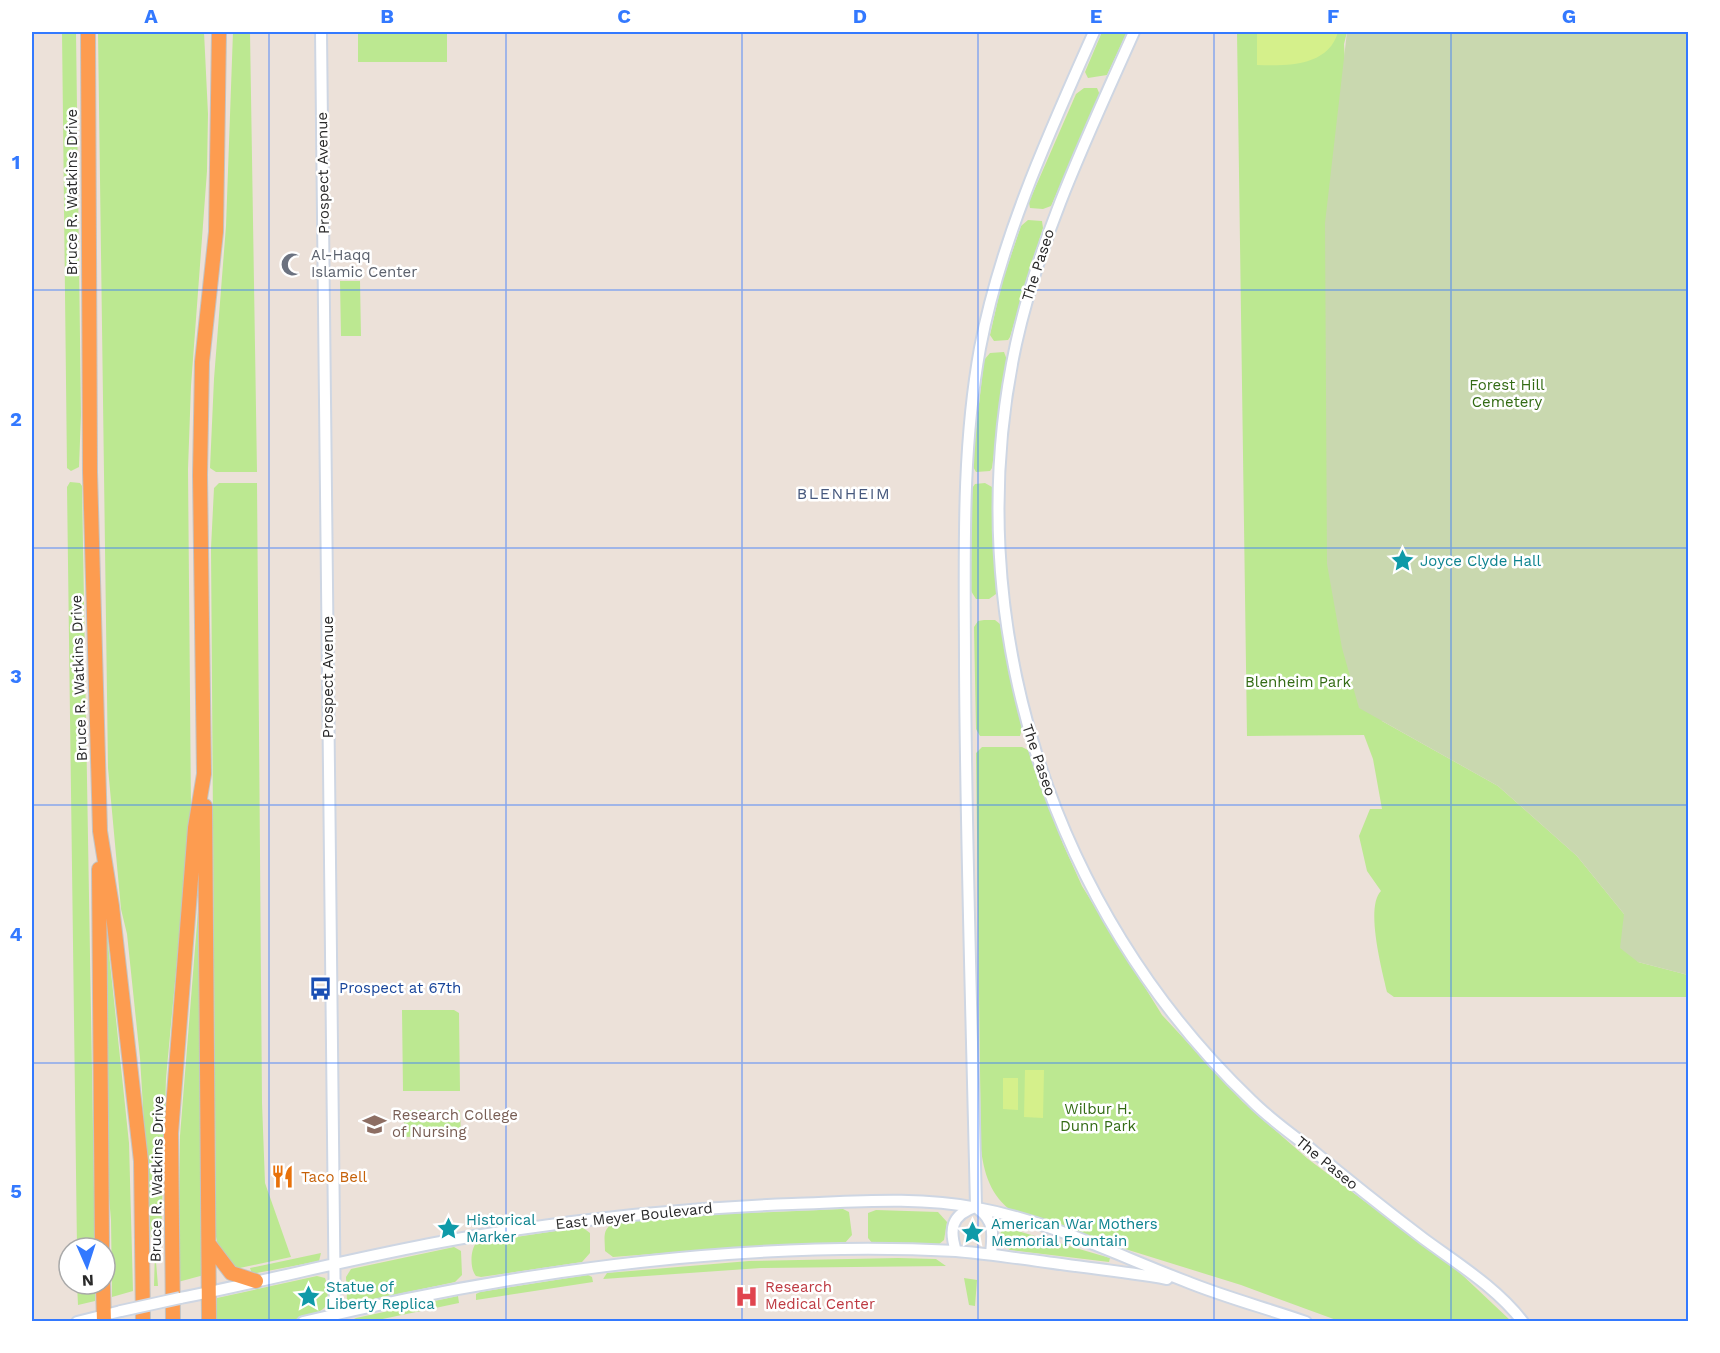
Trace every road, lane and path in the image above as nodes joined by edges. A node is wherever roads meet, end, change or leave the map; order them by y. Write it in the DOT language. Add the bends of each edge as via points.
graph roads {
  1 [pos="88,32"];
  2 [pos="219,32"];
  3 [pos="321,32"];
  4 [pos="1094,32"];
  5 [pos="1134,32"];
  6 [pos="204,774"];
  7 [pos="99,831"];
  8 [pos="976,1207"];
  9 [pos="102,1236"];
  10 [pos="209,1244"];
  11 [pos="956,1251"];
  12 [pos="991,1254"];
  13 [pos="335,1264"];
  14 [pos="256,1281"];
  15 [pos="1187,1282"];
  16 [pos="209,1293"];
  17 [pos="103,1296"];
  18 [pos="104,1318"];
  19 [pos="335,1318"];
  20 [pos="77,1322"];
  21 [pos="143,1322"];
  22 [pos="173,1322"];
  23 [pos="209,1322"];
  24 [pos="303,1322"];
  25 [pos="1306,1322"];
  26 [pos="1523,1322"];
  1 -- 7 [label="highway, Bruce R. Watkins Drive" via="90,472"];
  2 -- 6 [label="highway, Bruce R. Watkins Drive" via="216,232 202,373"];
  3 -- 13 [label="main road, Prospect Avenue"];
  4 -- 8 [label="main road" via="1019,213 981,346 965,477"];
  5 -- 26 [label="main road, The Paseo" via="1055,213 1015,346 999,476 1003,608 1027,730 1082,872 1116,932 1165,1004 1209,1057 1254,1103 1476,1277"];
  6 -- 10 [label="highway"];
  6 -- 22 [label="highway, Bruce R. Watkins Drive" via="195,828 171,1133"];
  7 -- 9 [label="highway"];
  7 -- 21 [label="highway, Bruce R. Watkins Drive" via="112,906 141,1161"];
  8 -- 11 [label="main road" via="954,1221 951,1233"];
  8 -- 12 [label="main road" via="991,1222"];
  8 -- 13 [label="main road, East Meyer Boulevard" via="846,1202 597,1218 467,1237"];
  8 -- 15 [label="main road, East Meyer Boulevard" via="1093,1245"];
  10 -- 14 [label="highway" via="231,1273"];
  10 -- 16 [label="highway"];
  11 -- 12 [label="main road"];
  11 -- 19 [label="main road" via="766,1253 634,1262 468,1286"];
  12 -- 15 [label="main road, East Meyer Boulevard"];
  13 -- 14 [label="main road, East Meyer Boulevard"];
  13 -- 19 [label="main road, Prospect Avenue"];
  14 -- 16 [label="main road, East Meyer Boulevard"];
  15 -- 25 [label="main road, East Meyer Boulevard"];
  16 -- 18 [label="main road, East Meyer Boulevard, bridge"];
  16 -- 23 [label="highway"];
  17 -- 18 [label="highway"];
  18 -- 20 [label="main road, East Meyer Boulevard"];
  19 -- 24 [label="main road"];
}
